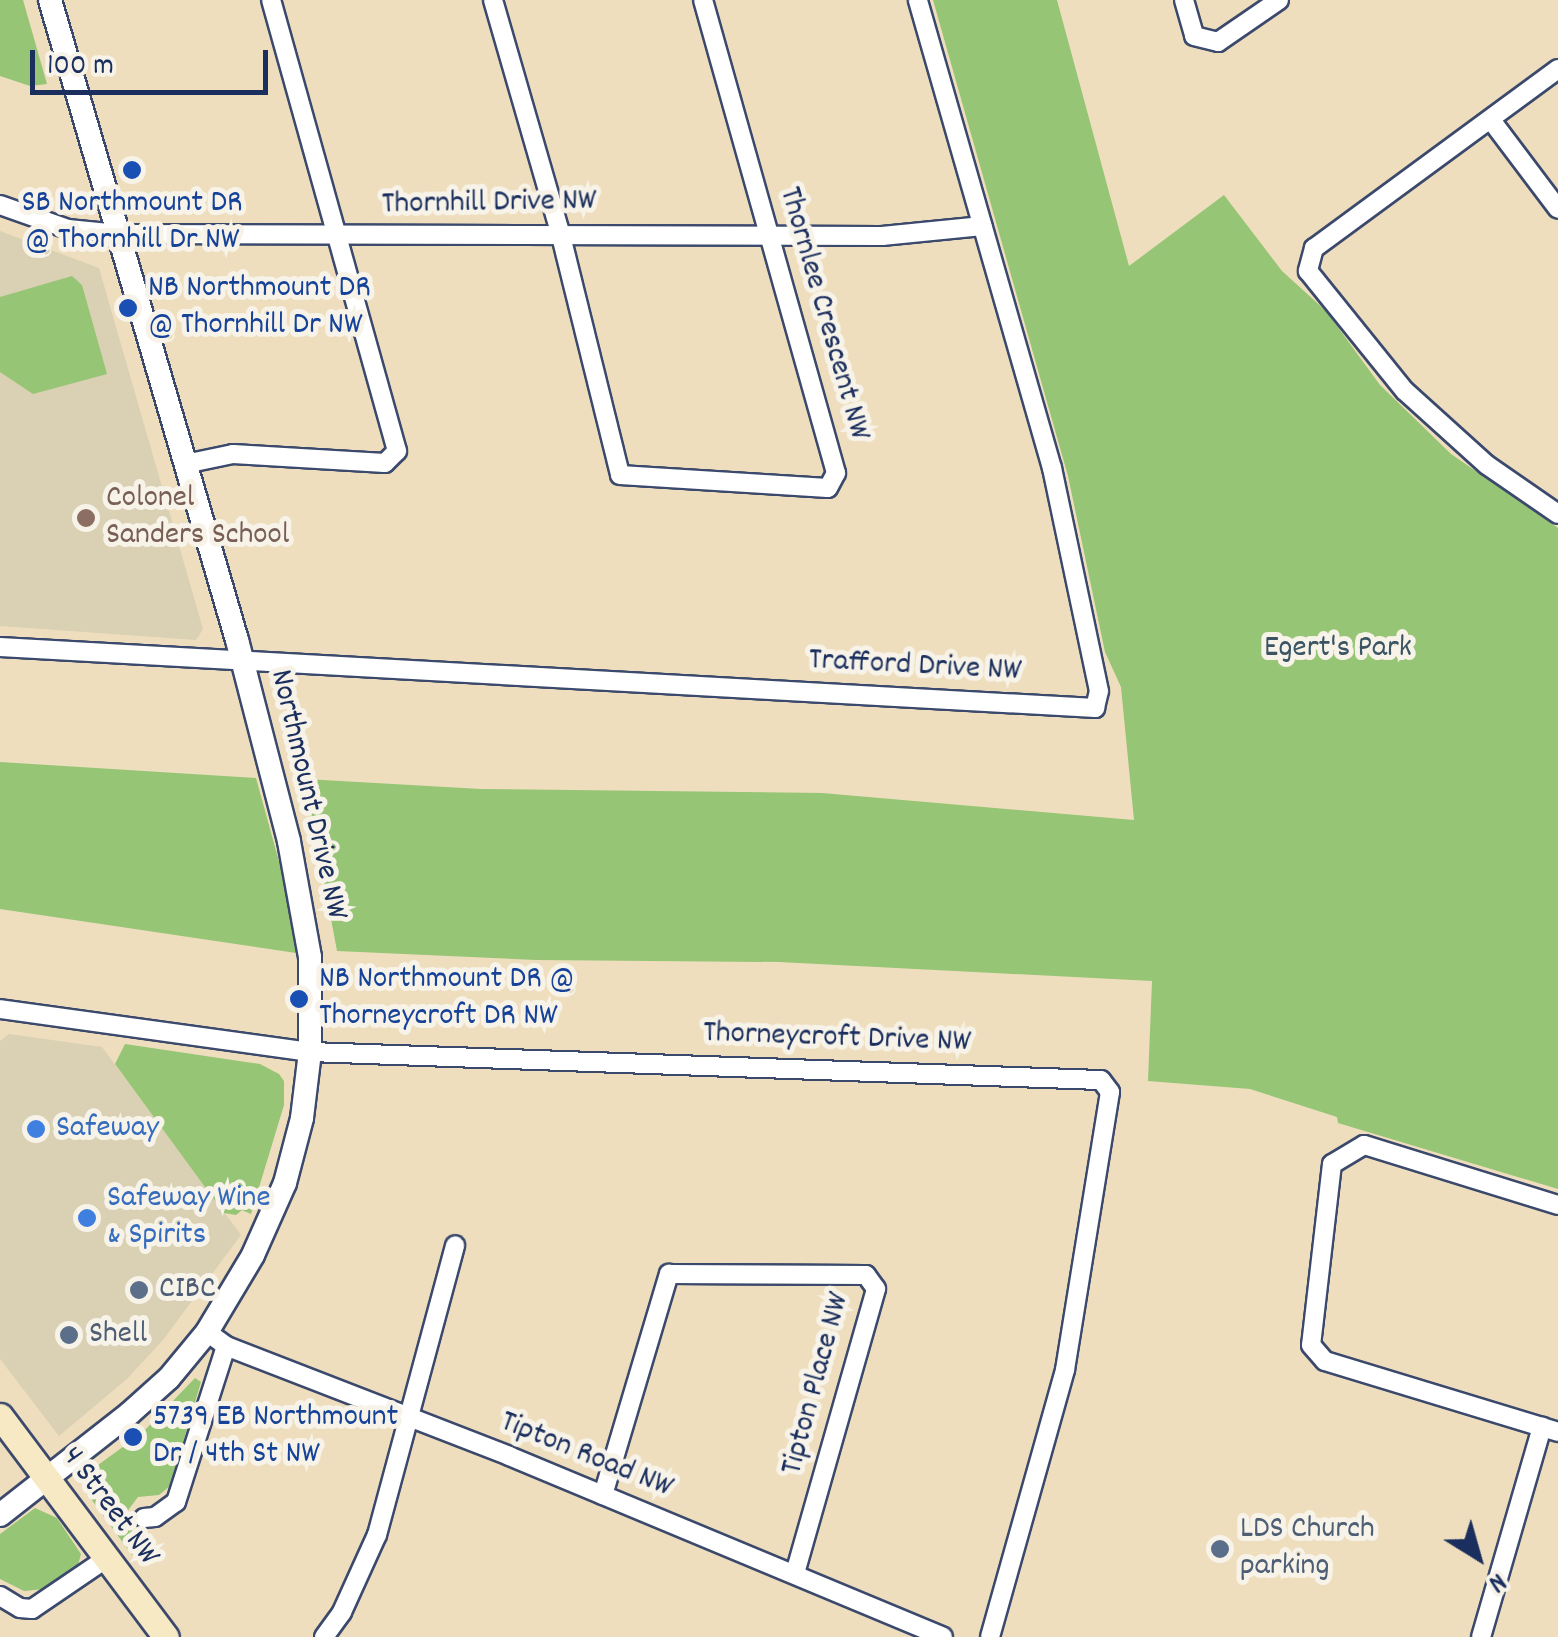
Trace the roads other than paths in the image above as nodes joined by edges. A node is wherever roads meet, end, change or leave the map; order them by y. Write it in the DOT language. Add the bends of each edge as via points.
graph roads {
  1 [pos="50,0"];
  2 [pos="270,0"];
  3 [pos="493,0"];
  4 [pos="703,0"];
  5 [pos="918,0"];
  6 [pos="1184,0"];
  7 [pos="1279,0"];
  8 [pos="1558,69"];
  9 [pos="1492,120"];
  10 [pos="0,205"];
  11 [pos="1558,210"];
  12 [pos="983,226"];
  13 [pos="560,232"];
  14 [pos="768,232"];
  15 [pos="120,234"];
  16 [pos="337,236"];
  17 [pos="185,464"];
  18 [pos="1558,514"];
  19 [pos="0,647"];
  20 [pos="243,661"];
  21 [pos="1,1011"];
  22 [pos="310,1052"];
  23 [pos="1558,1205"];
  24 [pos="455,1245"];
  25 [pos="216,1339"];
  26 [pos="0,1416"];
  27 [pos="408,1417"];
  28 [pos="1550,1430"];
  29 [pos="48,1479"];
  30 [pos="603,1494"];
  31 [pos="0,1515"];
  32 [pos="144,1518"];
  33 [pos="107,1558"];
  34 [pos="796,1574"];
  35 [pos="0,1596"];
  36 [pos="166,1637"];
  37 [pos="324,1637"];
  38 [pos="943,1637"];
  39 [pos="990,1637"];
  40 [pos="1481,1637"];
  1 -- 15 [label="street, Northmount Drive NW"];
  2 -- 16 [label="street"];
  3 -- 13 [label="street, Thornlee Crescent NW"];
  4 -- 14 [label="street, Thornlee Crescent NW"];
  5 -- 12 [label="street, Trafford Drive NW"];
  6 -- 7 [label="street" via="1194,36 1218,42"];
  8 -- 9 [label="street"];
  9 -- 11 [label="street"];
  9 -- 18 [label="street" via="1314,248 1308,271 1404,391 1487,464"];
  10 -- 15 [label="street, Thornhill Drive NW" via="68,229"];
  12 -- 14 [label="street, Thornhill Drive NW" via="882,236"];
  12 -- 20 [label="street, Trafford Drive NW" via="1052,468 1100,691 1095,708"];
  13 -- 14 [label="street, Thornhill Drive NW"];
  13 -- 14 [label="street, Thornlee Crescent NW" via="620,475 828,488 836,473"];
  13 -- 16 [label="street, Thornhill Drive NW"];
  15 -- 16 [label="street, Thornhill Drive NW"];
  15 -- 17 [label="street, Northmount Drive NW"];
  16 -- 17 [label="street" via="396,451 385,463 233,454"];
  17 -- 20 [label="street, Northmount Drive NW"];
  19 -- 20 [label="street, Trafford Drive NW"];
  20 -- 22 [label="street, Northmount Drive NW" via="306,927"];
  21 -- 22 [label="street, Thorneycroft Drive NW"];
  22 -- 25 [label="street, Northmount Drive NW" via="285,1183"];
  22 -- 39 [label="street, Thorneycroft Drive NW" via="1101,1080 1110,1092 1065,1370"];
  23 -- 28 [label="street" via="1364,1146 1332,1164 1311,1345 1325,1361"];
  24 -- 27 [label="street"];
  25 -- 27 [label="street, Tipton Road NW"];
  25 -- 29 [label="street, Northmount Drive NW"];
  25 -- 32 [label="street" via="176,1502"];
  26 -- 29 [label="main road, 4 Street NW"];
  27 -- 30 [label="street, Tipton Road NW"];
  27 -- 37 [label="street" via="377,1535"];
  28 -- 40 [label="street"];
  29 -- 31 [label="street, Northmount Drive NW"];
  29 -- 33 [label="main road, 4 Street NW"];
  30 -- 34 [label="street, Tipton Road NW"];
  30 -- 34 [label="street, Tipton Place NW" via="669,1274 866,1275 876,1289"];
  33 -- 35 [label="street" via="32,1609"];
  33 -- 36 [label="main road, 4 Street NW"];
  34 -- 38 [label="street, Tipton Road NW"];
}
